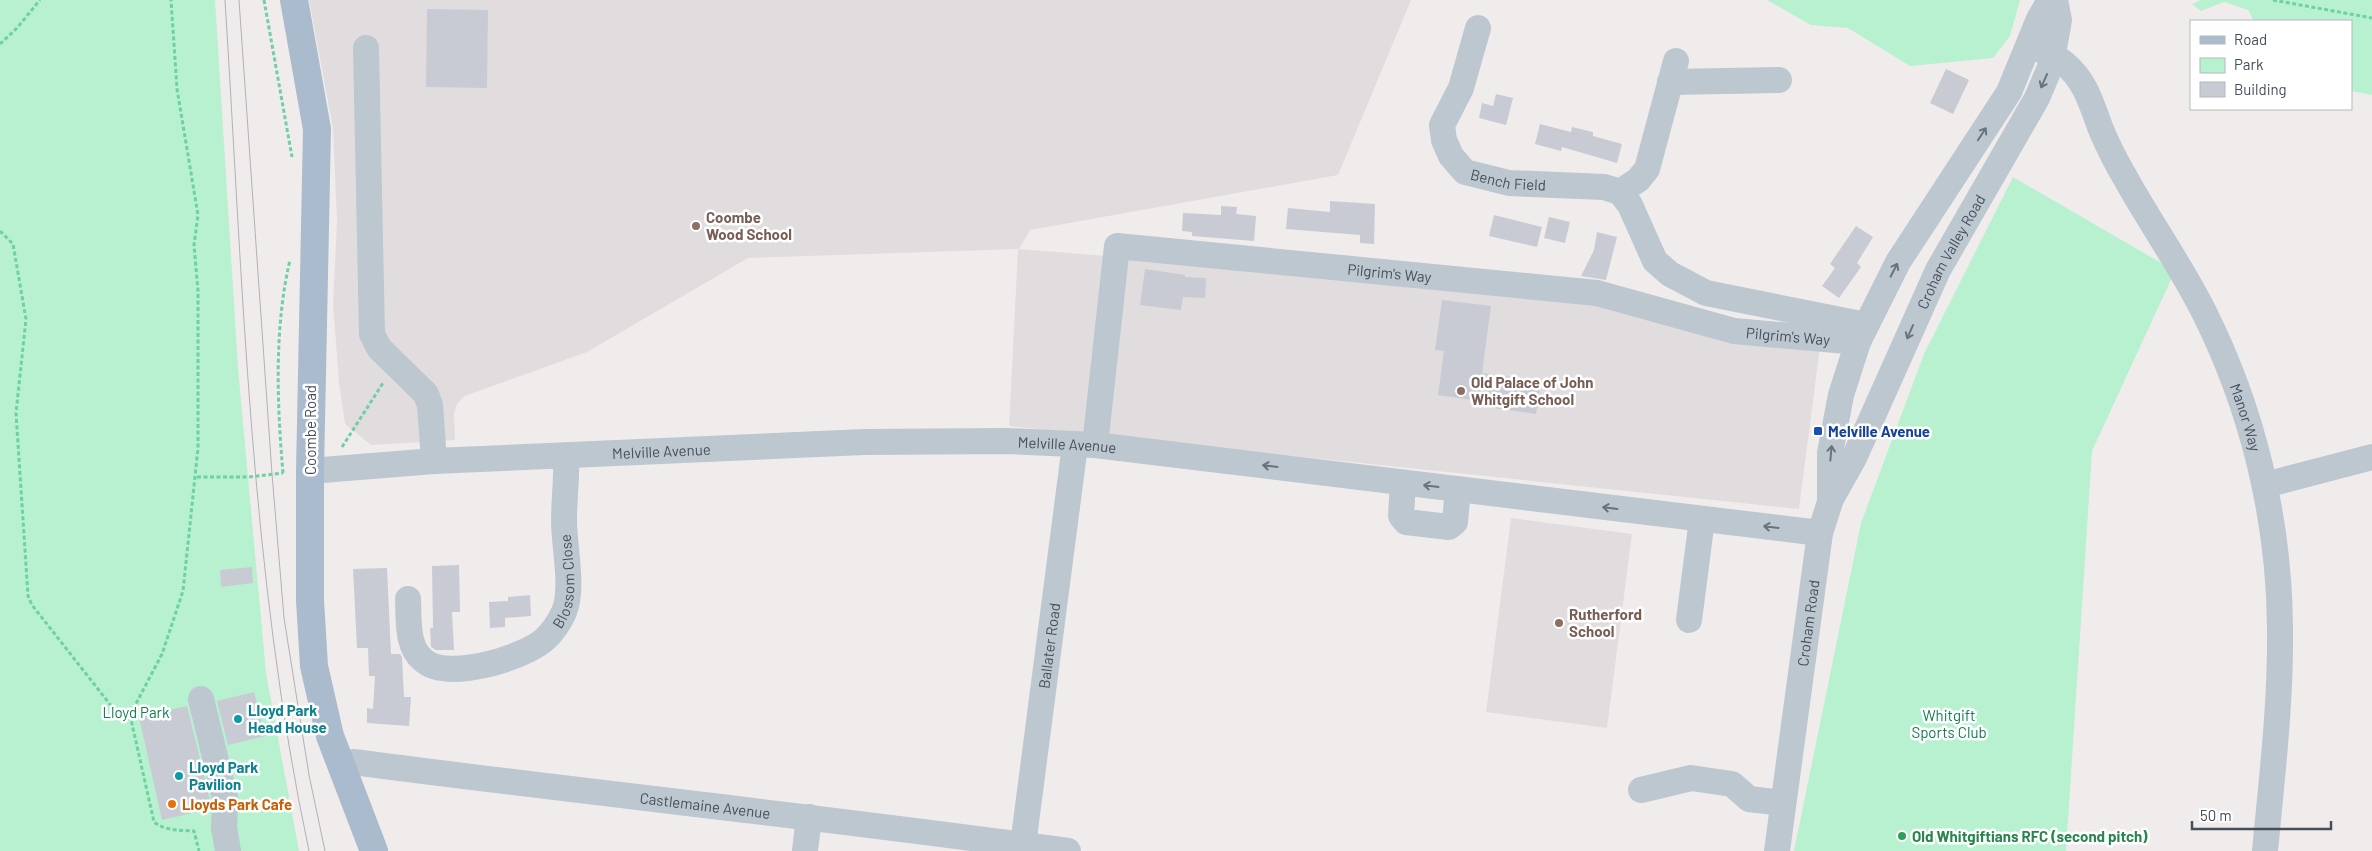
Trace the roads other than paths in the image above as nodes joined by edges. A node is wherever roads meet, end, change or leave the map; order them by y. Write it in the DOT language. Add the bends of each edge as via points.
graph roads {
  1 [pos="294,0"];
  2 [pos="2050,0"];
  3 [pos="2054,0"];
  4 [pos="1478,28"];
  5 [pos="366,48"];
  6 [pos="2041,50"];
  7 [pos="1779,80"];
  8 [pos="1620,192"];
  9 [pos="1862,333"];
  10 [pos="1841,396"];
  11 [pos="1085,445"];
  12 [pos="566,456"];
  13 [pos="2372,457"];
  14 [pos="434,461"];
  15 [pos="297,472"];
  16 [pos="1404,483"];
  17 [pos="2265,485"];
  18 [pos="1458,489"];
  19 [pos="1830,502"];
  20 [pos="1702,519"];
  21 [pos="1820,533"];
  22 [pos="408,599"];
  23 [pos="1688,620"];
  24 [pos="201,699"];
  25 [pos="340,764"];
  26 [pos="1641,790"];
  27 [pos="1783,803"];
  28 [pos="809,817"];
  29 [pos="1023,845"];
  30 [pos="228,851"];
  31 [pos="374,851"];
  32 [pos="804,851"];
  33 [pos="1068,851"];
  34 [pos="1776,851"];
  35 [pos="2265,851"];
  1 -- 15 [label="main road, Coombe Road" via="317,129"];
  2 -- 6 [label="street, Croham Valley Road" via="2039,19"];
  3 -- 6 [label="street, Croham Valley Road" via="2058,20"];
  4 -- 8 [label="street, Bench Field" via="1461,88 1442,125 1451,156 1465,172 1510,184 1604,187"];
  5 -- 14 [label="street" via="372,334 379,348 426,394 430,406"];
  9 -- 6 [label="street, Croham Valley Road, one-way" via="1898,262 2009,92"];
  6 -- 17 [label="street, Manor Way" via="2066,64 2086,88 2111,152 2204,312 2234,381"];
  6 -- 19 [label="street, Croham Valley Road, one-way" via="2051,65 2036,98 1938,270 1854,458"];
  7 -- 8 [label="street" via="1673,72 1647,169 1638,180"];
  8 -- 9 [label="street" via="1630,205 1655,261 1670,274 1706,293"];
  9 -- 10 [label="street, Croham Valley Road"];
  9 -- 11 [label="street, Pilgrim's Way" via="1734,331 1597,293 1118,246"];
  19 -- 10 [label="street, Croham Road, one-way" via="1830,453"];
  11 -- 12 [label="street, Melville Avenue" via="1008,440 864,442"];
  16 -- 11 [label="street, Melville Avenue, one-way"];
  11 -- 29 [label="street, Ballater Road"];
  12 -- 14 [label="street, Melville Avenue"];
  12 -- 22 [label="street, Blossom Close" via="564,521 568,582 565,610 544,640 491,673 438,667 423,661 414,649"];
  13 -- 17 [label="street"];
  14 -- 15 [label="street, Melville Avenue"];
  15 -- 25 [label="main road, Coombe Road" via="314,666 322,710"];
  18 -- 16 [label="street, Melville Avenue, one-way"];
  16 -- 18 [label="street" via="1401,516 1406,522 1449,527 1454,522"];
  17 -- 35 [label="street, Manor Way" via="2273,526 2280,625 2278,698"];
  20 -- 18 [label="street, Melville Avenue, one-way"];
  19 -- 21 [label="street, Croham Road"];
  21 -- 20 [label="street, Melville Avenue, one-way"];
  20 -- 23 [label="street"];
  21 -- 27 [label="street, Croham Road"];
  24 -- 30 [label="street" via="225,798 224,828"];
  25 -- 28 [label="street, Castlemaine Avenue" via="353,762 595,794"];
  25 -- 31 [label="main road, Coombe Road"];
  26 -- 27 [label="street" via="1691,778 1732,784 1749,799"];
  27 -- 34 [label="street, Croham Road"];
  28 -- 29 [label="street, Castlemaine Avenue"];
  28 -- 32 [label="street"];
  29 -- 33 [label="street, Castlemaine Avenue"];
}
